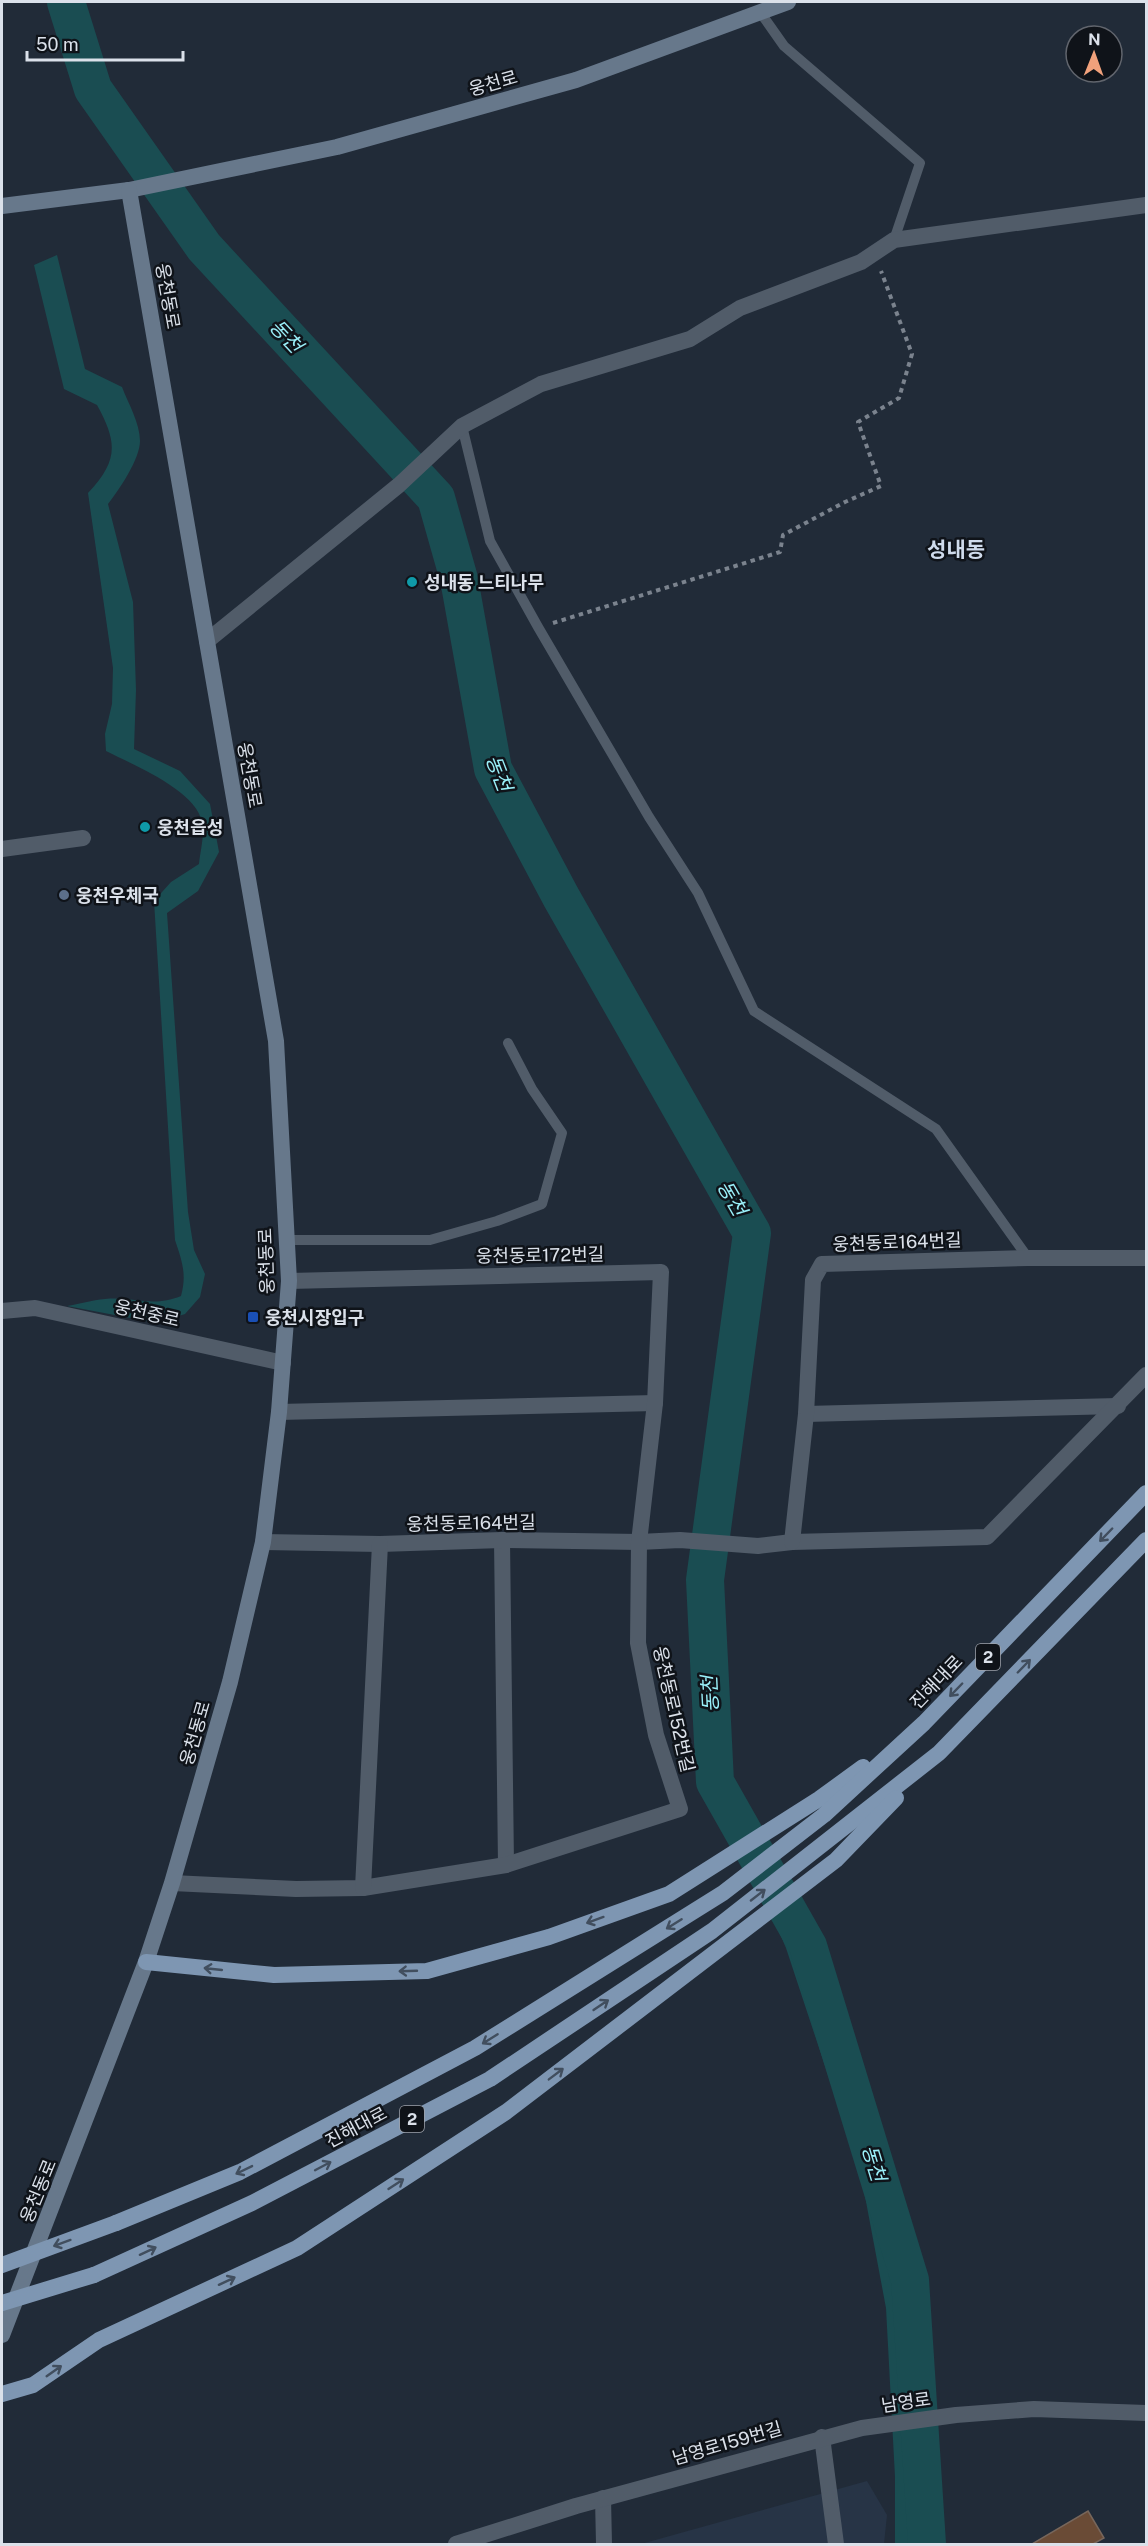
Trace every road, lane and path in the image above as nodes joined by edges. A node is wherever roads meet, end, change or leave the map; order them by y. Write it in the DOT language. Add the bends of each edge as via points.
graph roads {
  1 [pos="788,2"];
  2 [pos="760,12"];
  3 [pos="129,190"];
  4 [pos="1146,204"];
  5 [pos="2,207"];
  6 [pos="890,243"];
  7 [pos="462,426"];
  8 [pos="538,627"];
  9 [pos="207,641"];
  10 [pos="83,838"];
  11 [pos="2,849"];
  12 [pos="508,1043"];
  13 [pos="285,1240"];
  14 [pos="1028,1258"];
  15 [pos="1146,1258"];
  16 [pos="289,1281"];
  17 [pos="2,1311"];
  18 [pos="283,1363"];
  19 [pos="1146,1375"];
  20 [pos="655,1403"];
  21 [pos="1118,1406"];
  22 [pos="279,1412"];
  23 [pos="806,1414"];
  24 [pos="1146,1493"];
  25 [pos="502,1540"];
  26 [pos="1146,1540"];
  27 [pos="263,1542"];
  28 [pos="639,1542"];
  29 [pos="792,1542"];
  30 [pos="380,1544"];
  31 [pos="939,1754"];
  32 [pos="821,1807"];
  33 [pos="506,1865"];
  34 [pos="172,1883"];
  35 [pos="363,1888"];
  36 [pos="146,1962"];
  37 [pos="2,2251"];
  38 [pos="2,2265"];
  39 [pos="26,2273"];
  40 [pos="2,2303"];
  41 [pos="2,2335"];
  42 [pos="2,2394"];
  43 [pos="1146,2413"];
  44 [pos="862,2428"];
  45 [pos="822,2437"];
  46 [pos="603,2498"];
  47 [pos="456,2544"];
  48 [pos="604,2544"];
  49 [pos="836,2544"];
  1 -- 2 [label="main road, 웅천로"];
  2 -- 3 [label="main road, 웅천로" via="576,80 337,147"];
  2 -- 6 [label="lane" via="784,46 920,163"];
  3 -- 5 [label="main road"];
  3 -- 9 [label="main road, 웅천동로"];
  4 -- 6 [label="street"];
  6 -- 7 [label="street" via="861,262 740,308 690,339 541,384"];
  6 -- 8 [label="path" via="880,273 912,354 899,398 858,422 881,486 783,535 780,552"];
  7 -- 8 [label="lane" via="490,541"];
  7 -- 9 [label="street" via="399,485"];
  8 -- 14 [label="lane" via="698,893 754,1011 936,1129"];
  9 -- 13 [label="main road, 웅천동로" via="276,1041"];
  10 -- 11 [label="street"];
  12 -- 13 [label="lane" via="532,1089 562,1133 542,1204 430,1240"];
  13 -- 16 [label="main road, 웅천동로"];
  14 -- 15 [label="street, 웅천동로164번길"];
  14 -- 23 [label="street, 웅천동로164번길" via="822,1264 813,1280"];
  16 -- 18 [label="main road, 웅천동로"];
  16 -- 20 [label="street, 웅천동로172번길" via="661,1272"];
  17 -- 18 [label="street, 웅천중로" via="35,1308"];
  18 -- 22 [label="main road, 웅천동로"];
  19 -- 21 [label="street"];
  20 -- 22 [label="street"];
  20 -- 28 [label="street, 웅천동로172번길"];
  21 -- 23 [label="street"];
  21 -- 29 [label="street" via="987,1537"];
  22 -- 27 [label="main road, 웅천동로"];
  23 -- 29 [label="street, 웅천동로164번길"];
  24 -- 32 [label="highway, 진해대로 / 2, one-way" via="924,1723"];
  25 -- 28 [label="street, 웅천동로164번길"];
  25 -- 30 [label="street, 웅천동로164번길"];
  25 -- 33 [label="street"];
  31 -- 26 [label="highway, 2, one-way"];
  27 -- 30 [label="street, 웅천동로164번길"];
  27 -- 34 [label="main road, 웅천동로" via="230,1682"];
  28 -- 29 [label="street, 웅천동로164번길" via="680,1540 758,1546"];
  28 -- 33 [label="street, 웅천동로152번길" via="638,1643 656,1735 680,1809"];
  30 -- 35 [label="street"];
  40 -- 31 [label="highway, 진해대로 / 2, one-way, bridge" via="94,2275 252,2203 490,2079 712,1931"];
  42 -- 31 [label="highway, one-way" via="33,2385 99,2340 297,2248 506,2112 836,1860"];
  32 -- 36 [label="highway, one-way" via="669,1894 549,1937 428,1971 274,1975"];
  32 -- 38 [label="highway, 진해대로 / 2, one-way, bridge" via="723,1893 475,2048 240,2172"];
  33 -- 35 [label="street, 웅천동로152번길"];
  34 -- 35 [label="street, 웅천동로152번길"];
  34 -- 36 [label="main road, 웅천동로"];
  36 -- 39 [label="main road, 웅천동로"];
  37 -- 39 [label="street"];
  39 -- 41 [label="main road, 웅천동로"];
  43 -- 44 [label="street, 남영로" via="1034,2409"];
  44 -- 45 [label="street, 남영로159번길"];
  45 -- 46 [label="street, 남영로159번길"];
  45 -- 49 [label="street"];
  46 -- 47 [label="street, 남영로159번길"];
  46 -- 48 [label="street"];
}
